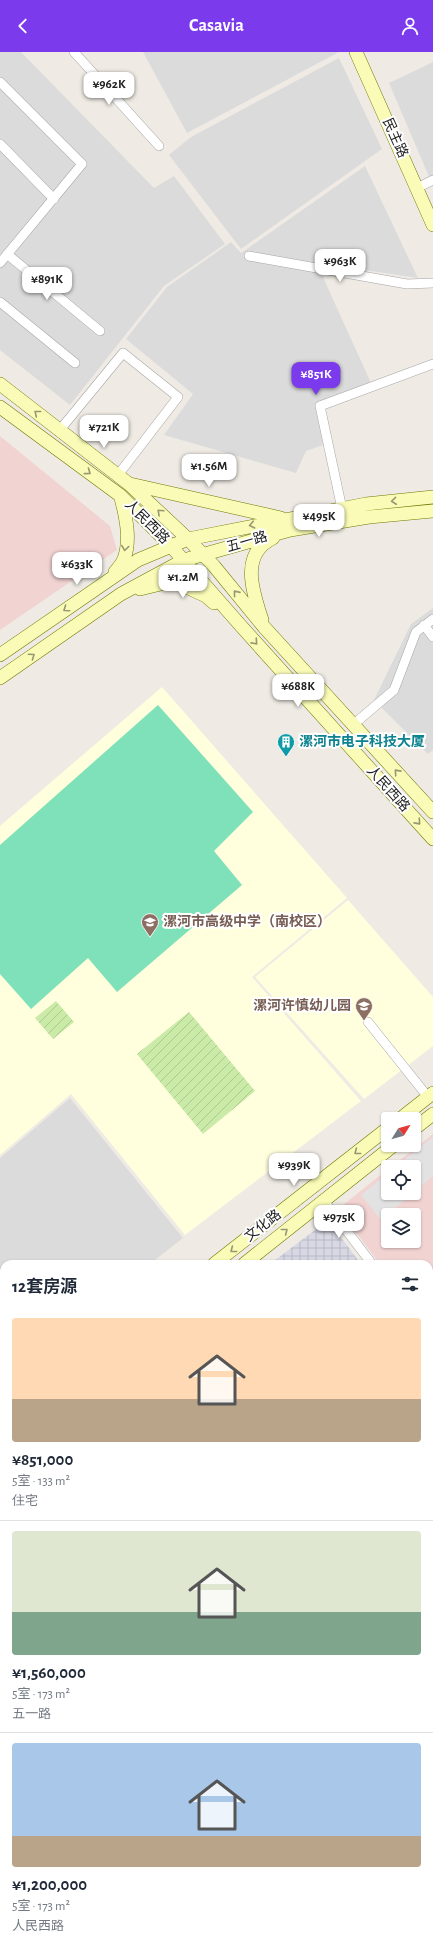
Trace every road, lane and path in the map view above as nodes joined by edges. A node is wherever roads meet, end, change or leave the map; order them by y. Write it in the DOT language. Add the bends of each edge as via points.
graph roads {
  1 [pos="74,52"];
  2 [pos="356,52"];
  3 [pos="0,82"];
  4 [pos="0,144"];
  5 [pos="159,146"];
  6 [pos="433,180"];
  7 [pos="417,188"];
  8 [pos="54,199"];
  9 [pos="433,225"];
  10 [pos="7,254"];
  11 [pos="249,256"];
  12 [pos="0,263"];
  13 [pos="433,282"];
  14 [pos="0,302"];
  15 [pos="100,331"];
  16 [pos="75,363"];
  17 [pos="433,364"];
  18 [pos="0,384"];
  19 [pos="0,407"];
  20 [pos="59,431"];
  21 [pos="118,475"];
  22 [pos="129,484"];
  23 [pos="121,496"];
  24 [pos="433,497"];
  25 [pos="342,509"];
  26 [pos="433,511"];
  27 [pos="287,524"];
  28 [pos="188,539"];
  29 [pos="170,545"];
  30 [pos="203,554"];
  31 [pos="184,560"];
  32 [pos="110,578"];
  33 [pos="121,594"];
  34 [pos="433,619"];
  35 [pos="424,625"];
  36 [pos="241,626"];
  37 [pos="264,627"];
  38 [pos="433,637"];
  39 [pos="0,655"];
  40 [pos="0,678"];
  41 [pos="354,724"];
  42 [pos="433,812"];
  43 [pos="433,838"];
  44 [pos="368,1022"];
  45 [pos="431,1095"];
  46 [pos="409,1112"];
  47 [pos="433,1114"];
  48 [pos="421,1123"];
  49 [pos="381,1133"];
  50 [pos="385,1152"];
  51 [pos="324,1201"];
  52 [pos="219,1260"];
  53 [pos="249,1260"];
  54 [pos="369,1260"];
  1 -- 5 [label="street"];
  2 -- 7 [label="street, 民主路"];
  3 -- 8 [label="street" via="82,164"];
  4 -- 8 [label="street"];
  6 -- 7 [label="street"];
  7 -- 9 [label="street, 民主路"];
  8 -- 10 [label="street"];
  10 -- 12 [label="street"];
  10 -- 15 [label="street"];
  11 -- 13 [label="street" via="407,284"];
  14 -- 16 [label="street"];
  17 -- 25 [label="street" via="320,406"];
  20 -- 18 [label="street, 人民西路, one-way"];
  19 -- 23 [label="street, 人民西路, one-way"];
  20 -- 21 [label="street, 人民西路"];
  20 -- 21 [label="street" via="123,353 178,397"];
  21 -- 22 [label="street, 人民西路"];
  22 -- 27 [label="street"];
  28 -- 22 [label="street, 人民西路, one-way"];
  23 -- 29 [label="street, 人民西路"];
  23 -- 32 [label="street, one-way" via="127,522 124,560"];
  24 -- 25 [label="street, 五一路, one-way"];
  25 -- 27 [label="street, 五一路"];
  26 -- 27 [label="street, 五一路"];
  27 -- 28 [label="street, 五一路, one-way"];
  27 -- 30 [label="street, 五一路"];
  27 -- 37 [label="street" via="258,550 253,562 250,577"];
  28 -- 29 [label="street, 五一路"];
  28 -- 30 [label="street, 人民西路"];
  29 -- 31 [label="street, 人民西路"];
  29 -- 32 [label="street, 五一路" via="138,560"];
  30 -- 31 [label="street, 五一路"];
  37 -- 30 [label="street, 人民西路, one-way"];
  31 -- 33 [label="street, 五一路"];
  31 -- 36 [label="street, 人民西路"];
  32 -- 39 [label="street, 五一路, one-way"];
  33 -- 36 [label="street" via="173,581 206,596"];
  40 -- 33 [label="street, 五一路, one-way"];
  34 -- 35 [label="street"];
  35 -- 38 [label="street"];
  35 -- 41 [label="street" via="416,632 394,690"];
  36 -- 43 [label="street, 人民西路, one-way"];
  37 -- 41 [label="street, 人民西路"];
  42 -- 41 [label="street, 人民西路, one-way"];
  44 -- 45 [label="street"];
  45 -- 46 [label="street"];
  47 -- 48 [label="street"];
  49 -- 52 [label="street, 文化路, one-way"];
  50 -- 51 [label="street, 文化路"];
  53 -- 51 [label="street, 文化路, one-way"];
  51 -- 54 [label="street"];
}
